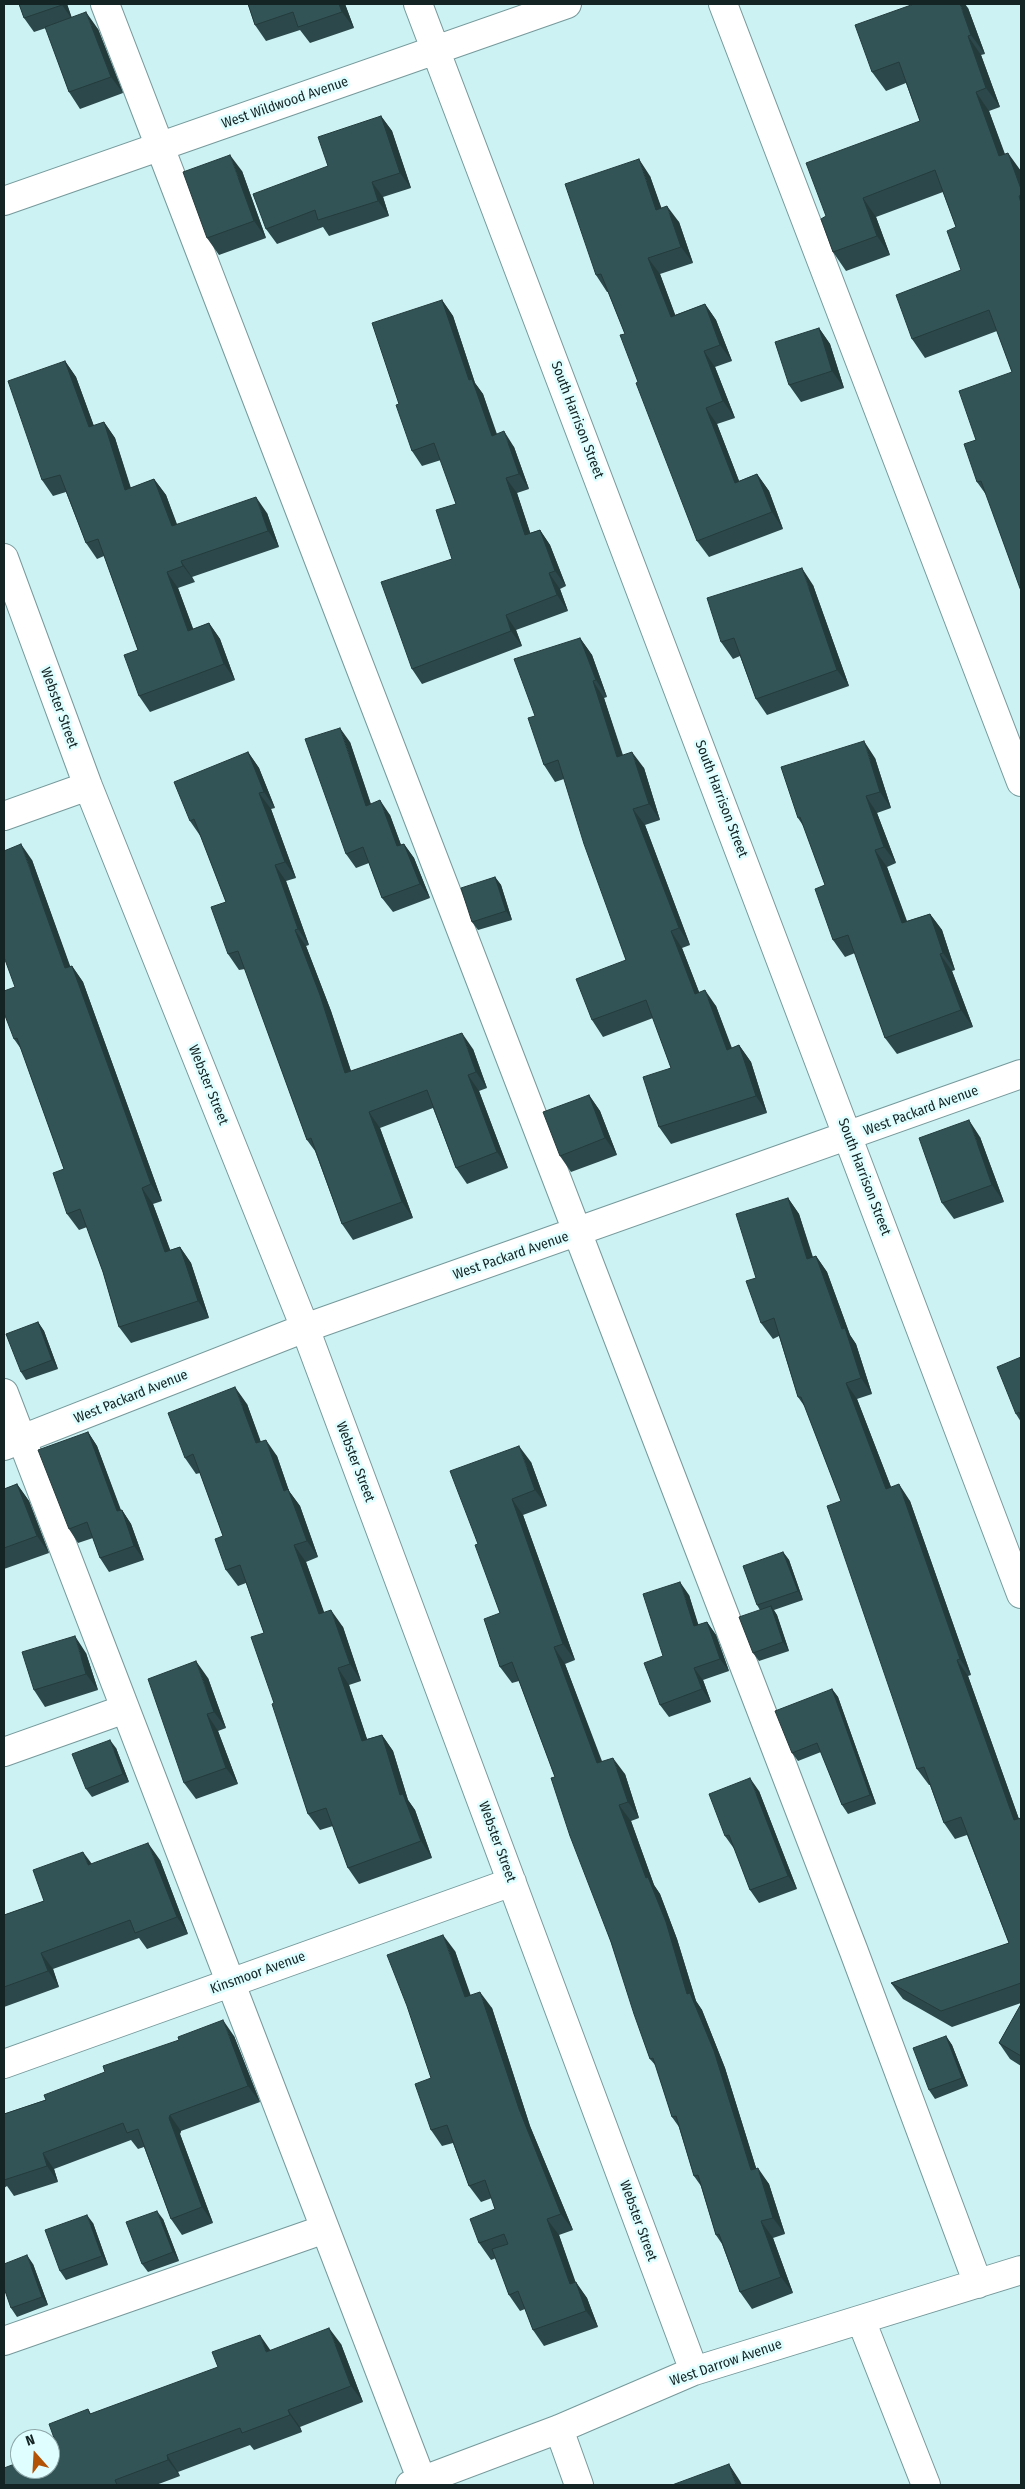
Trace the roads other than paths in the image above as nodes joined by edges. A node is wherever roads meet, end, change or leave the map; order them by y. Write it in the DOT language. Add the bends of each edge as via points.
graph roads {
  1 [pos="105,4"];
  2 [pos="418,4"];
  3 [pos="567,4"];
  4 [pos="724,4"];
  5 [pos="436,50"];
  6 [pos="161,146"];
  7 [pos="4,201"];
  8 [pos="4,558"];
  9 [pos="1021,782"];
  10 [pos="88,786"];
  11 [pos="4,816"];
  12 [pos="1021,1074"];
  13 [pos="849,1137"];
  14 [pos="578,1233"];
  15 [pos="305,1328"];
  16 [pos="4,1393"];
  17 [pos="12,1443"];
  18 [pos="1021,1594"];
  19 [pos="125,1709"];
  20 [pos="4,1752"];
  21 [pos="512,1882"];
  22 [pos="231,1983"];
  23 [pos="4,2064"];
  24 [pos="326,2229"];
  25 [pos="1021,2270"];
  26 [pos="978,2284"];
  27 [pos="861,2320"];
  28 [pos="4,2341"];
  29 [pos="694,2372"];
  30 [pos="559,2429"];
  31 [pos="416,2483"];
  32 [pos="579,2485"];
  33 [pos="926,2485"];
  1 -- 6 [label="street"];
  2 -- 5 [label="street, South Harrison Street"];
  3 -- 5 [label="street, West Wildwood Avenue"];
  4 -- 9 [label="street"];
  5 -- 6 [label="street, West Wildwood Avenue"];
  5 -- 13 [label="street, South Harrison Street"];
  6 -- 7 [label="street, West Wildwood Avenue"];
  6 -- 14 [label="street"];
  8 -- 10 [label="street, Webster Street"];
  10 -- 11 [label="street"];
  10 -- 15 [label="street, Webster Street"];
  12 -- 13 [label="street, West Packard Avenue"];
  13 -- 14 [label="street, West Packard Avenue"];
  13 -- 18 [label="street, South Harrison Street"];
  14 -- 15 [label="street, West Packard Avenue"];
  14 -- 26 [label="street"];
  15 -- 17 [label="street, West Packard Avenue"];
  15 -- 21 [label="street, Webster Street"];
  16 -- 17 [label="street"];
  17 -- 19 [label="street"];
  19 -- 20 [label="street"];
  19 -- 22 [label="street"];
  21 -- 22 [label="street, Kinsmoor Avenue"];
  21 -- 29 [label="street, Webster Street"];
  22 -- 23 [label="street, Kinsmoor Avenue"];
  22 -- 24 [label="street"];
  24 -- 28 [label="street"];
  24 -- 31 [label="street"];
  25 -- 26 [label="street, West Darrow Avenue"];
  26 -- 27 [label="street, West Darrow Avenue"];
  27 -- 29 [label="street, West Darrow Avenue"];
  27 -- 33 [label="street"];
  29 -- 30 [label="street, West Darrow Avenue"];
  30 -- 31 [label="street, West Darrow Avenue"];
  30 -- 32 [label="street"];
}
